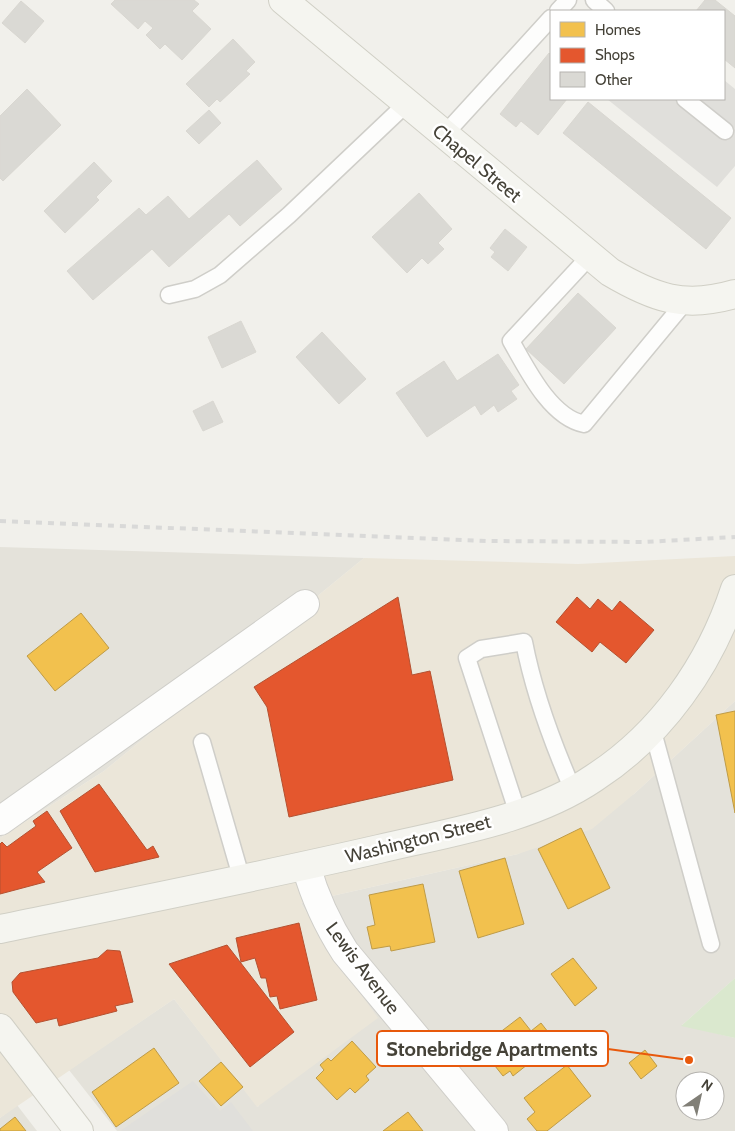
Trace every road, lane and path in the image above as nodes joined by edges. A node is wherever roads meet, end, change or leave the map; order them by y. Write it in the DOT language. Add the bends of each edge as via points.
graph roads {
  1 [pos="282,0"];
  2 [pos="568,0"];
  3 [pos="594,0"];
  4 [pos="559,10"];
  5 [pos="605,10"];
  6 [pos="550,19"];
  7 [pos="686,100"];
  8 [pos="406,104"];
  9 [pos="725,131"];
  10 [pos="444,135"];
  11 [pos="589,256"];
  12 [pos="735,294"];
  13 [pos="169,295"];
  14 [pos="685,302"];
  15 [pos="735,589"];
  16 [pos="305,604"];
  17 [pos="730,621"];
  18 [pos="652,728"];
  19 [pos="202,742"];
  20 [pos="573,790"];
  21 [pos="518,814"];
  22 [pos="0,821"];
  23 [pos="306,866"];
  24 [pos="242,880"];
  25 [pos="0,929"];
  26 [pos="711,944"];
  27 [pos="0,1028"];
  28 [pos="79,1131"];
  29 [pos="494,1131"];
  1 -- 8 [label="main road, Chapel Street"];
  2 -- 4 [label="lane"];
  3 -- 5 [label="lane"];
  6 -- 10 [label="lane"];
  7 -- 9 [label="lane"];
  8 -- 10 [label="main road, Chapel Street"];
  8 -- 13 [label="lane" via="289,215 220,275 195,289"];
  10 -- 11 [label="main road, Chapel Street"];
  11 -- 14 [label="main road, Chapel Street" via="636,287 663,298"];
  11 -- 14 [label="lane" via="511,341 536,385 570,421 584,424"];
  12 -- 14 [label="main road" via="711,301"];
  15 -- 17 [label="main road, Washington Street"];
  16 -- 22 [label="street"];
  17 -- 18 [label="main road, Washington Street" via="680,700"];
  18 -- 20 [label="main road, Washington Street" via="621,758"];
  18 -- 26 [label="lane"];
  19 -- 24 [label="lane"];
  20 -- 21 [label="main road, Washington Street"];
  20 -- 21 [label="lane" via="550,738 530,675 524,642 481,650 467,658"];
  21 -- 23 [label="main road, Washington Street"];
  23 -- 24 [label="main road, Washington Street"];
  23 -- 29 [label="street, Lewis Avenue" via="314,896 345,952"];
  24 -- 25 [label="main road, Washington Street"];
  27 -- 28 [label="main road"];
}
